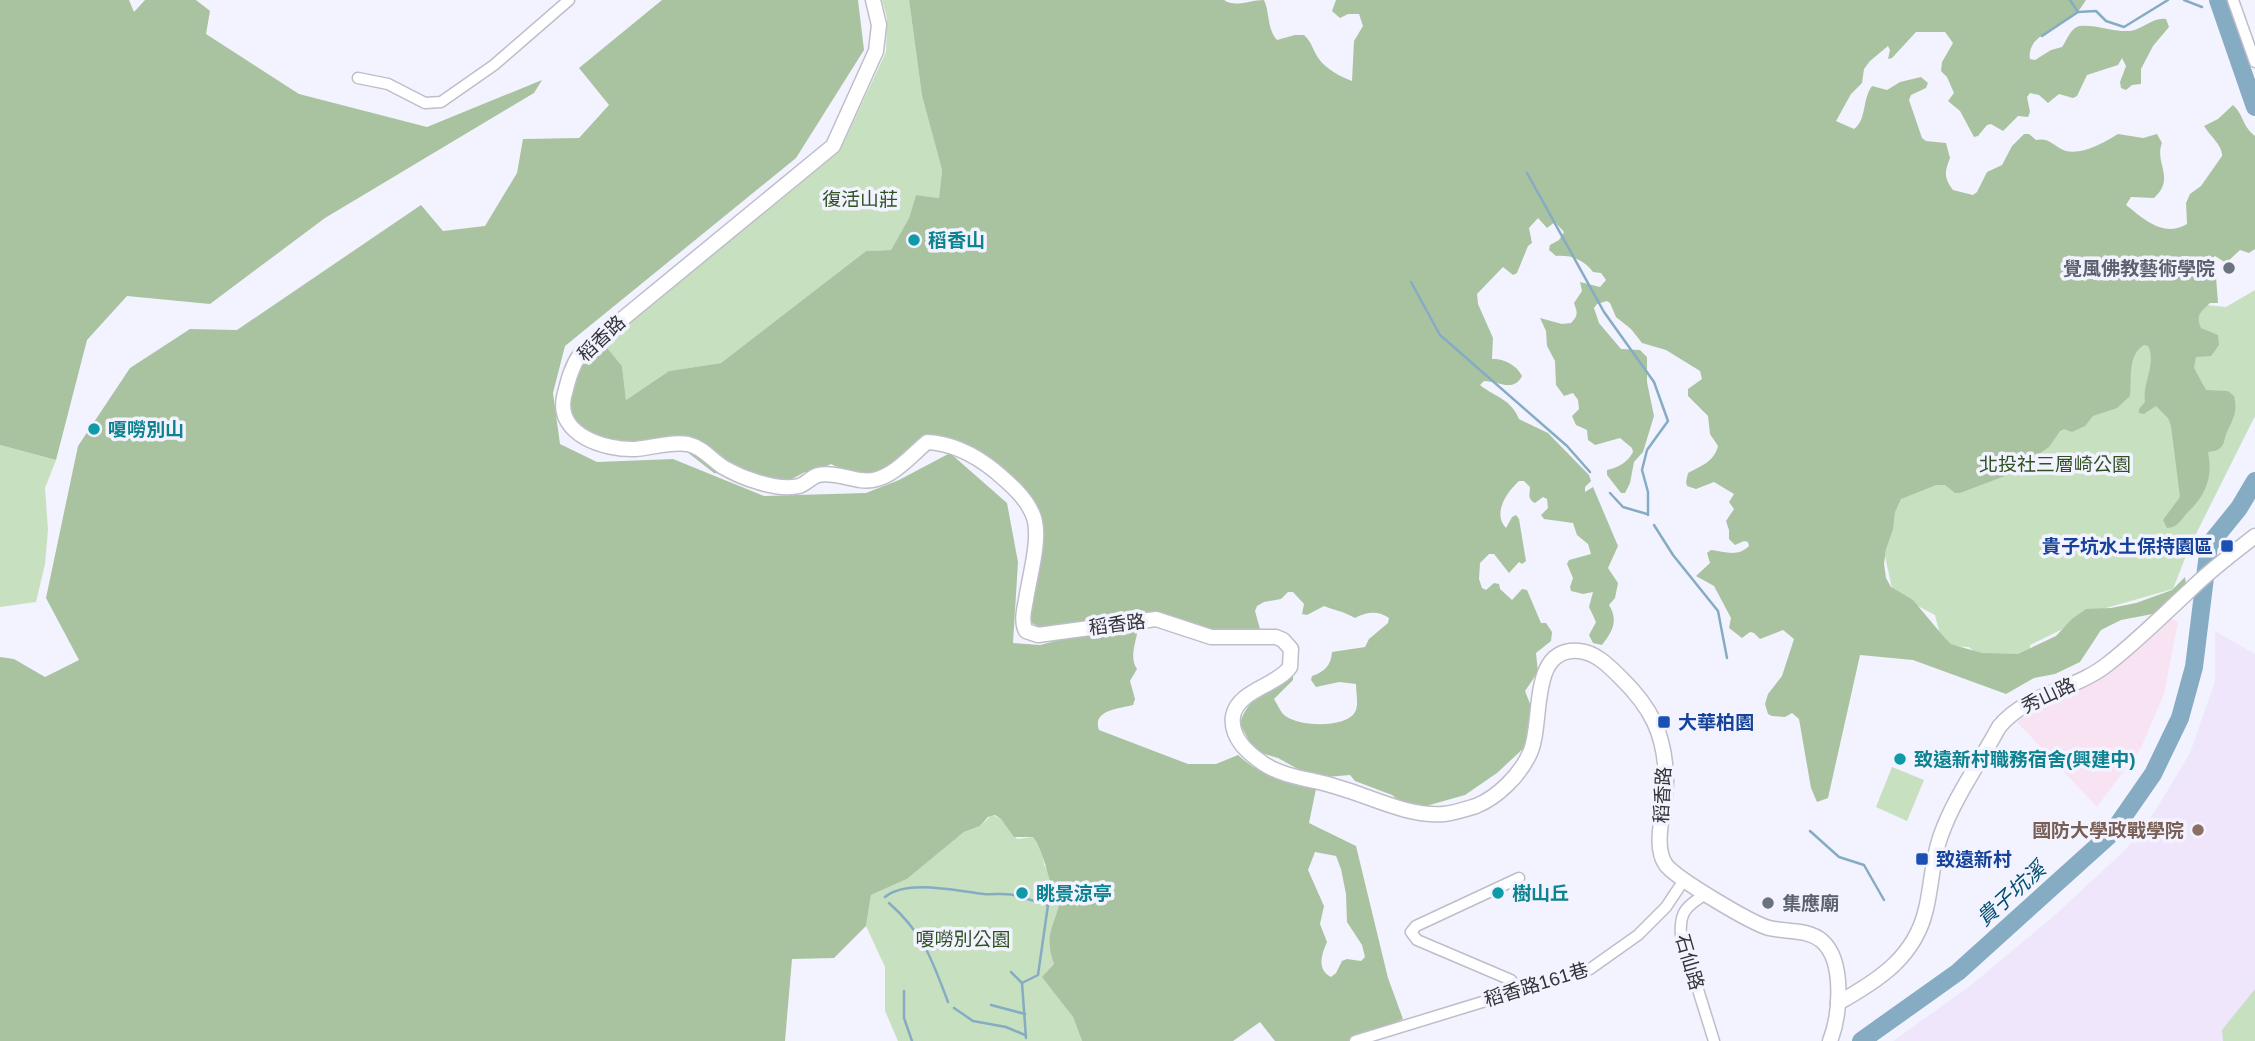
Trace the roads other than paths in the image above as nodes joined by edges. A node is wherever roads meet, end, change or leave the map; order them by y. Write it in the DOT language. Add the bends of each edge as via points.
graph roads {
  1 [pos="569,0"];
  2 [pos="873,0"];
  3 [pos="2234,0"];
  4 [pos="2255,62"];
  5 [pos="358,78"];
  6 [pos="2255,536"];
  7 [pos="1519,878"];
  8 [pos="1684,880"];
  9 [pos="1707,893"];
  10 [pos="1518,990"];
  11 [pos="1838,1003"];
  12 [pos="1356,1041"];
  13 [pos="1714,1041"];
  14 [pos="1830,1041"];
  1 -- 5 [label="street" via="494,65 441,102 425,103 388,84"];
  2 -- 8 [label="street, 稻香路" via="879,25 876,51 833,146 581,353 570,372 563,405 569,426 601,444 633,449 685,443 740,475 785,487 801,485 816,475 880,479 927,442 957,448 1008,482 1034,516 1023,617 1026,631 1038,635 1148,619 1211,637 1283,639 1291,649 1290,667 1242,701 1234,712 1235,732 1243,747 1275,770 1409,810 1442,814 1461,810 1508,785 1530,754 1547,665 1561,653 1589,653 1641,697 1652,716 1664,754 1666,781 1659,847 1666,865"];
  3 -- 4 [label="street"];
  6 -- 11 [label="street, 秀山路" via="2101,669 2008,715 1942,831 1926,908 1911,947 1883,976"];
  7 -- 10 [label="street" via="1411,932 1417,940 1511,980"];
  8 -- 9 [label="street, 稻香路"];
  8 -- 10 [label="street, 稻香路161巷" via="1666,907 1606,960 1562,979"];
  9 -- 11 [label="street, 稻香路" via="1768,927 1812,935 1823,942 1834,962"];
  9 -- 13 [label="street, 石仙路" via="1686,908 1680,919"];
  10 -- 12 [label="street, 稻香路161巷"];
  11 -- 14 [label="street, 稻香路"];
}
